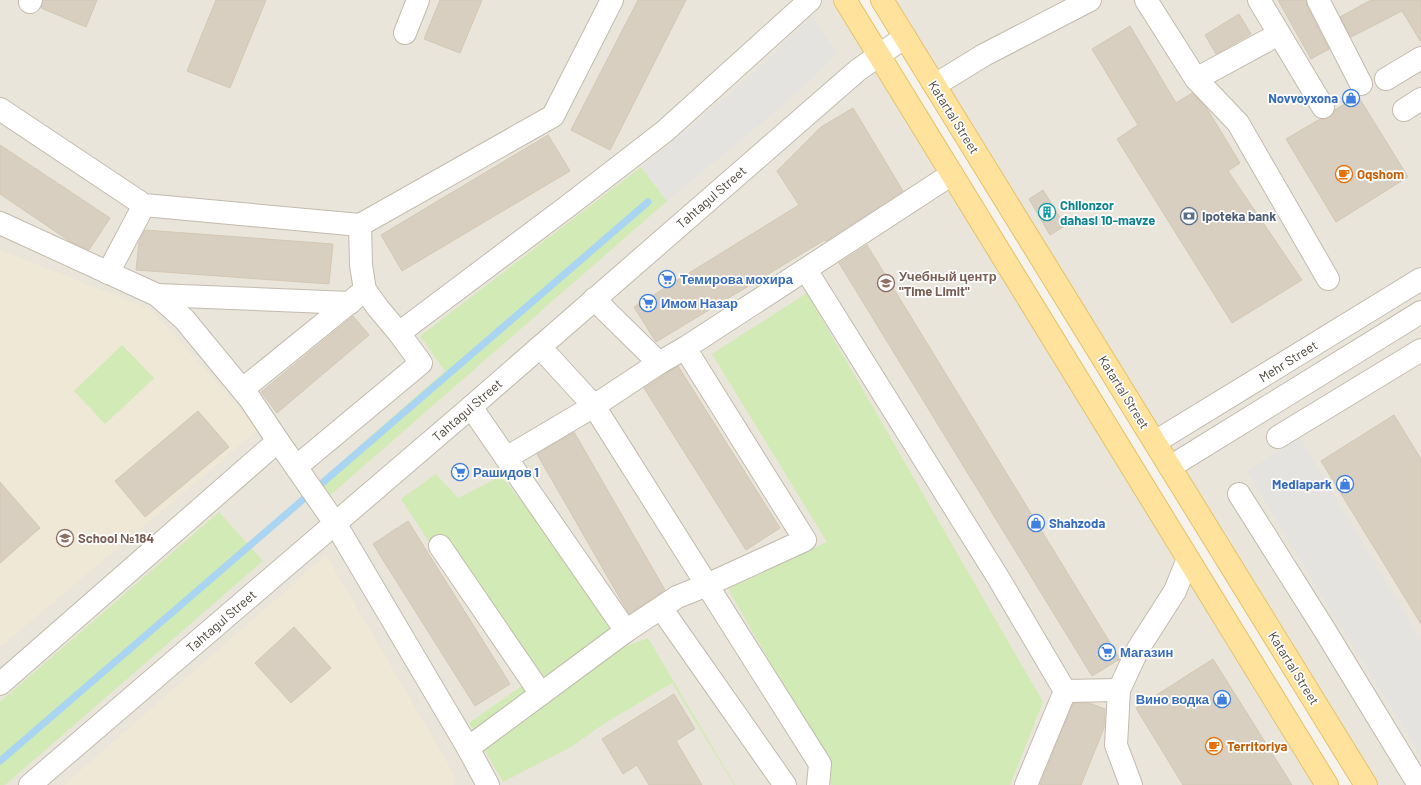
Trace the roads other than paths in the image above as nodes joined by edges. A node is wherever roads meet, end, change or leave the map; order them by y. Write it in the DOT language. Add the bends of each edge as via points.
graph roads {
  1 [pos="418,0"];
  2 [pos="612,0"];
  3 [pos="810,0"];
  4 [pos="845,0"];
  5 [pos="882,0"];
  6 [pos="1090,0"];
  7 [pos="1146,0"];
  8 [pos="1259,0"];
  9 [pos="1318,0"];
  10 [pos="405,33"];
  11 [pos="1279,34"];
  12 [pos="905,37"];
  13 [pos="878,54"];
  14 [pos="1421,58"];
  15 [pos="1196,79"];
  16 [pos="1386,79"];
  17 [pos="1361,84"];
  18 [pos="935,86"];
  19 [pos="1322,107"];
  20 [pos="0,109"];
  21 [pos="952,174"];
  22 [pos="144,205"];
  23 [pos="0,223"];
  24 [pos="360,224"];
  25 [pos="806,270"];
  26 [pos="108,273"];
  27 [pos="1328,279"];
  28 [pos="1421,279"];
  29 [pos="157,296"];
  30 [pos="358,296"];
  31 [pos="594,299"];
  32 [pos="1421,312"];
  33 [pos="399,333"];
  34 [pos="540,347"];
  35 [pos="685,348"];
  36 [pos="1421,350"];
  37 [pos="659,363"];
  38 [pos="242,389"];
  39 [pos="594,406"];
  40 [pos="471,407"];
  41 [pos="1278,437"];
  42 [pos="278,441"];
  43 [pos="1155,442"];
  44 [pos="506,458"];
  45 [pos="1127,460"];
  46 [pos="1170,467"];
  47 [pos="299,472"];
  48 [pos="1142,484"];
  49 [pos="1239,494"];
  50 [pos="335,523"];
  51 [pos="440,546"];
  52 [pos="1188,559"];
  53 [pos="707,585"];
  54 [pos="661,608"];
  55 [pos="626,631"];
  56 [pos="0,684"];
  57 [pos="1118,690"];
  58 [pos="1065,691"];
  59 [pos="541,694"];
  60 [pos="468,748"];
  61 [pos="30,785"];
  62 [pos="488,785"];
  63 [pos="785,785"];
  64 [pos="818,785"];
  65 [pos="1026,785"];
  66 [pos="1131,785"];
  67 [pos="1327,785"];
  68 [pos="1366,785"];
  69 [pos="1419,785"];
  1 -- 10 [label="street"];
  2 -- 24 [label="street" via="553,116"];
  3 -- 33 [label="street" via="665,131"];
  4 -- 13 [label="main road"];
  5 -- 12 [label="main road, Katartal Street"];
  6 -- 18 [label="street" via="984,55"];
  7 -- 15 [label="street"];
  8 -- 11 [label="street"];
  9 -- 17 [label="street"];
  11 -- 15 [label="street"];
  11 -- 19 [label="street"];
  12 -- 13 [label="street, Tahtagul Street"];
  12 -- 18 [label="main road, Katartal Street"];
  13 -- 21 [label="main road"];
  13 -- 31 [label="street, Tahtagul Street"];
  14 -- 16 [label="street"];
  15 -- 27 [label="street" via="1238,124"];
  18 -- 43 [label="main road, Katartal Street"];
  20 -- 22 [label="street"];
  21 -- 25 [label="street"];
  21 -- 45 [label="main road"];
  22 -- 24 [label="street"];
  22 -- 26 [label="street"];
  23 -- 26 [label="street"];
  24 -- 30 [label="street" via="361,265"];
  25 -- 35 [label="street"];
  25 -- 58 [label="street" via="995,572"];
  26 -- 29 [label="street"];
  28 -- 43 [label="street, Mehr Street"];
  29 -- 30 [label="street"];
  29 -- 38 [label="street" via="184,319"];
  30 -- 33 [label="street" via="378,308"];
  30 -- 38 [label="street"];
  31 -- 34 [label="street, Tahtagul Street"];
  31 -- 37 [label="street"];
  32 -- 46 [label="street"];
  33 -- 47 [label="street" via="421,363"];
  34 -- 39 [label="street"];
  34 -- 40 [label="street, Tahtagul Street"];
  35 -- 37 [label="street"];
  35 -- 53 [label="street" via="805,540"];
  36 -- 41 [label="street"];
  37 -- 39 [label="street"];
  38 -- 42 [label="street"];
  39 -- 44 [label="street"];
  39 -- 53 [label="street"];
  40 -- 44 [label="street"];
  40 -- 50 [label="street, Tahtagul Street"];
  42 -- 47 [label="street"];
  42 -- 56 [label="street"];
  43 -- 45 [label="main road"];
  43 -- 46 [label="main road, Katartal Street"];
  43 -- 48 [label="main road"];
  44 -- 55 [label="street"];
  45 -- 48 [label="main road"];
  46 -- 48 [label="main road"];
  46 -- 68 [label="main road, Katartal Street"];
  47 -- 50 [label="street"];
  48 -- 52 [label="main road"];
  49 -- 69 [label="street"];
  50 -- 60 [label="street"];
  50 -- 61 [label="street, Tahtagul Street"];
  51 -- 59 [label="street"];
  52 -- 57 [label="street" via="1175,591 1138,649"];
  52 -- 67 [label="main road"];
  53 -- 54 [label="street" via="677,597"];
  53 -- 64 [label="street" via="820,764"];
  54 -- 55 [label="street"];
  54 -- 63 [label="street"];
  55 -- 59 [label="street"];
  57 -- 58 [label="street"];
  57 -- 66 [label="street" via="1116,745"];
  58 -- 65 [label="street"];
  59 -- 60 [label="street"];
  60 -- 62 [label="street"];
}
